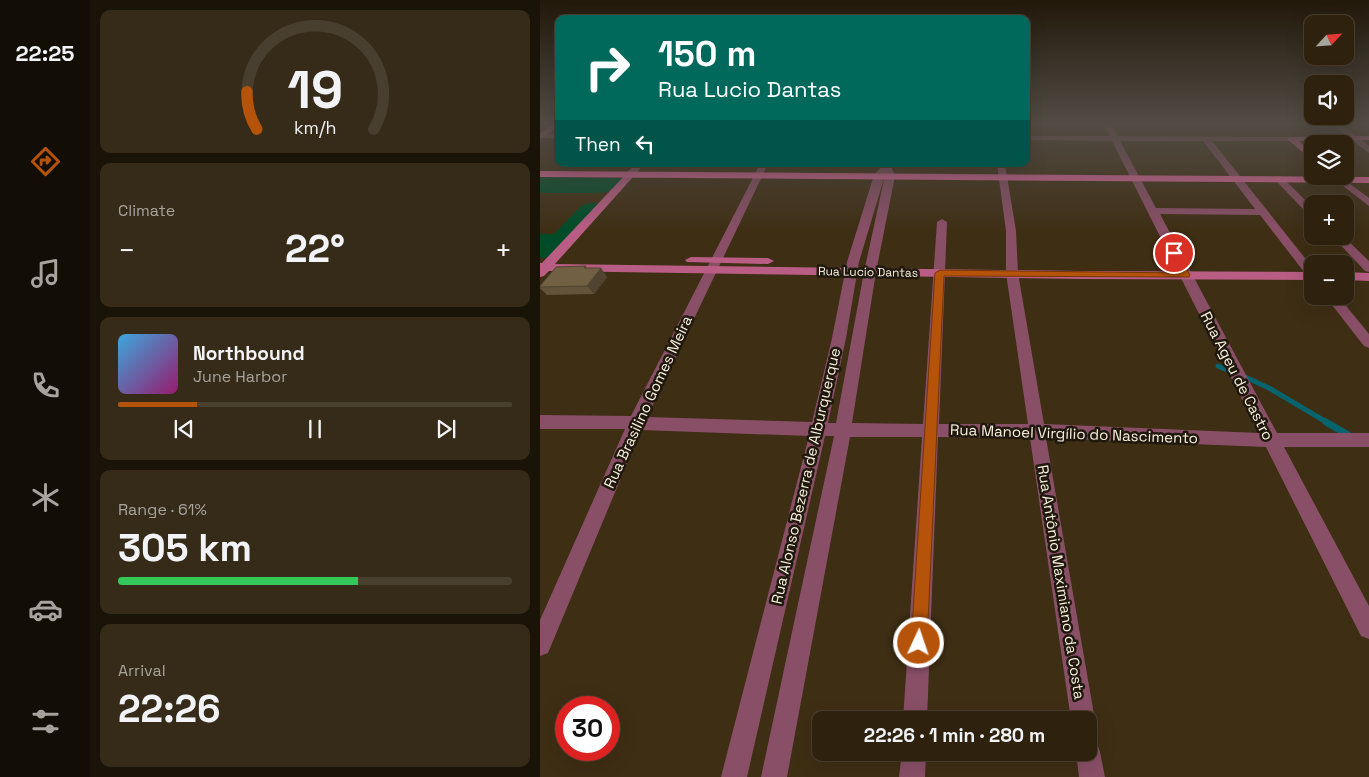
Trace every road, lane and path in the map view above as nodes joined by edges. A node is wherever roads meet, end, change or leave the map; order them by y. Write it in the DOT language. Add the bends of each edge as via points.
graph roads {
  1 [pos="1126,159"];
  2 [pos="1222,159"];
  3 [pos="637,167"];
  4 [pos="761,170"];
  5 [pos="1002,170"];
  6 [pos="885,171"];
  7 [pos="540,174"];
  8 [pos="630,175"];
  9 [pos="1136,178"];
  10 [pos="1237,179"];
  11 [pos="1279,179"];
  12 [pos="1304,179"];
  13 [pos="1354,179"];
  14 [pos="1369,180"];
  15 [pos="1347,185"];
  16 [pos="1369,203"];
  17 [pos="1304,204"];
  18 [pos="1153,211"];
  19 [pos="1263,212"];
  20 [pos="942,222"];
  21 [pos="1346,245"];
  22 [pos="1304,262"];
  23 [pos="712,265"];
  24 [pos="543,267"];
  25 [pos="852,267"];
  26 [pos="871,268"];
  27 [pos="940,268"];
  28 [pos="1012,268"];
  29 [pos="1354,268"];
  30 [pos="1369,268"];
  31 [pos="1183,271"];
  32 [pos="1304,271"];
  33 [pos="1354,276"];
  34 [pos="1369,277"];
  35 [pos="1338,305"];
  36 [pos="839,338"];
  37 [pos="859,338"];
  38 [pos="1369,343"];
  39 [pos="540,422"];
  40 [pos="636,423"];
  41 [pos="818,430"];
  42 [pos="843,430"];
  43 [pos="930,430"];
  44 [pos="1038,431"];
  45 [pos="1270,440"];
  46 [pos="1369,440"];
  47 [pos="1369,628"];
  48 [pos="540,646"];
  49 [pos="915,711"];
  50 [pos="1082,711"];
  51 [pos="913,761"];
  52 [pos="1089,761"];
  53 [pos="734,777"];
  54 [pos="774,777"];
  55 [pos="912,777"];
  56 [pos="1092,777"];
  1 -- 9 [label="street, Rua Ageu de Castro"];
  2 -- 10 [label="street"];
  3 -- 8 [label="street"];
  4 -- 6 [label="main road"];
  4 -- 8 [label="main road"];
  4 -- 23 [label="street, Rua Brasilino Gomes Meira"];
  5 -- 6 [label="main road"];
  5 -- 9 [label="main road"];
  5 -- 28 [label="street, Rua Antônio Maximiano da Costa" via="1011,231"];
  6 -- 25 [label="street, Rua Alonso Bezerra de Alburquerque"];
  6 -- 26 [label="street, Rua Alonso Bezerra de Alburquerque"];
  7 -- 8 [label="main road"];
  8 -- 24 [label="street"];
  9 -- 10 [label="main road"];
  9 -- 18 [label="street, Rua Ageu de Castro"];
  10 -- 11 [label="main road"];
  10 -- 19 [label="street"];
  11 -- 12 [label="main road"];
  11 -- 17 [label="street"];
  13 -- 14 [label="main road"];
  15 -- 16 [label="street"];
  18 -- 19 [label="street"];
  18 -- 31 [label="street, Rua Ageu de Castro"];
  19 -- 22 [label="street"];
  20 -- 27 [label="street"];
  21 -- 30 [label="street"];
  23 -- 24 [label="street, Rua Lucio Dantas"];
  23 -- 25 [label="street, Rua Lucio Dantas"];
  23 -- 40 [label="street, Rua Brasilino Gomes Meira"];
  25 -- 26 [label="street, Rua Lucio Dantas"];
  25 -- 36 [label="street, Rua Alonso Bezerra de Alburquerque"];
  26 -- 27 [label="street, Rua Lucio Dantas"];
  26 -- 37 [label="street, Rua Alonso Bezerra de Alburquerque"];
  27 -- 28 [label="street, Rua Lucio Dantas"];
  27 -- 43 [label="street"];
  28 -- 31 [label="street, Rua Lucio Dantas"];
  28 -- 44 [label="street, Rua Antônio Maximiano da Costa"];
  29 -- 30 [label="street"];
  31 -- 32 [label="street, Rua Lucio Dantas"];
  31 -- 45 [label="street, Rua Ageu de Castro"];
  33 -- 34 [label="street"];
  35 -- 38 [label="street"];
  36 -- 37 [label="street"];
  36 -- 41 [label="street, Rua Alonso Bezerra de Alburquerque"];
  37 -- 42 [label="street, Rua Alonso Bezerra de Alburquerque"];
  39 -- 40 [label="street, Rua Manoel Virgílio do Nascimento"];
  40 -- 41 [label="street, Rua Manoel Virgílio do Nascimento"];
  40 -- 48 [label="street, Rua Brasilino Gomes Meira"];
  41 -- 42 [label="street, Rua Manoel Virgílio do Nascimento"];
  41 -- 53 [label="street, Rua Alonso Bezerra de Alburquerque"];
  42 -- 43 [label="street, Rua Manoel Virgílio do Nascimento"];
  42 -- 54 [label="street, Rua Alonso Bezerra de Alburquerque"];
  43 -- 44 [label="street, Rua Manoel Virgílio do Nascimento"];
  43 -- 49 [label="street"];
  44 -- 45 [label="street, Rua Manoel Virgílio do Nascimento"];
  44 -- 50 [label="street, Rua Antônio Maximiano da Costa"];
  45 -- 46 [label="street, Rua Manoel Virgílio do Nascimento"];
  45 -- 47 [label="street, Rua Ageu de Castro"];
  51 -- 55 [label="street"];
  52 -- 56 [label="street"];
}
